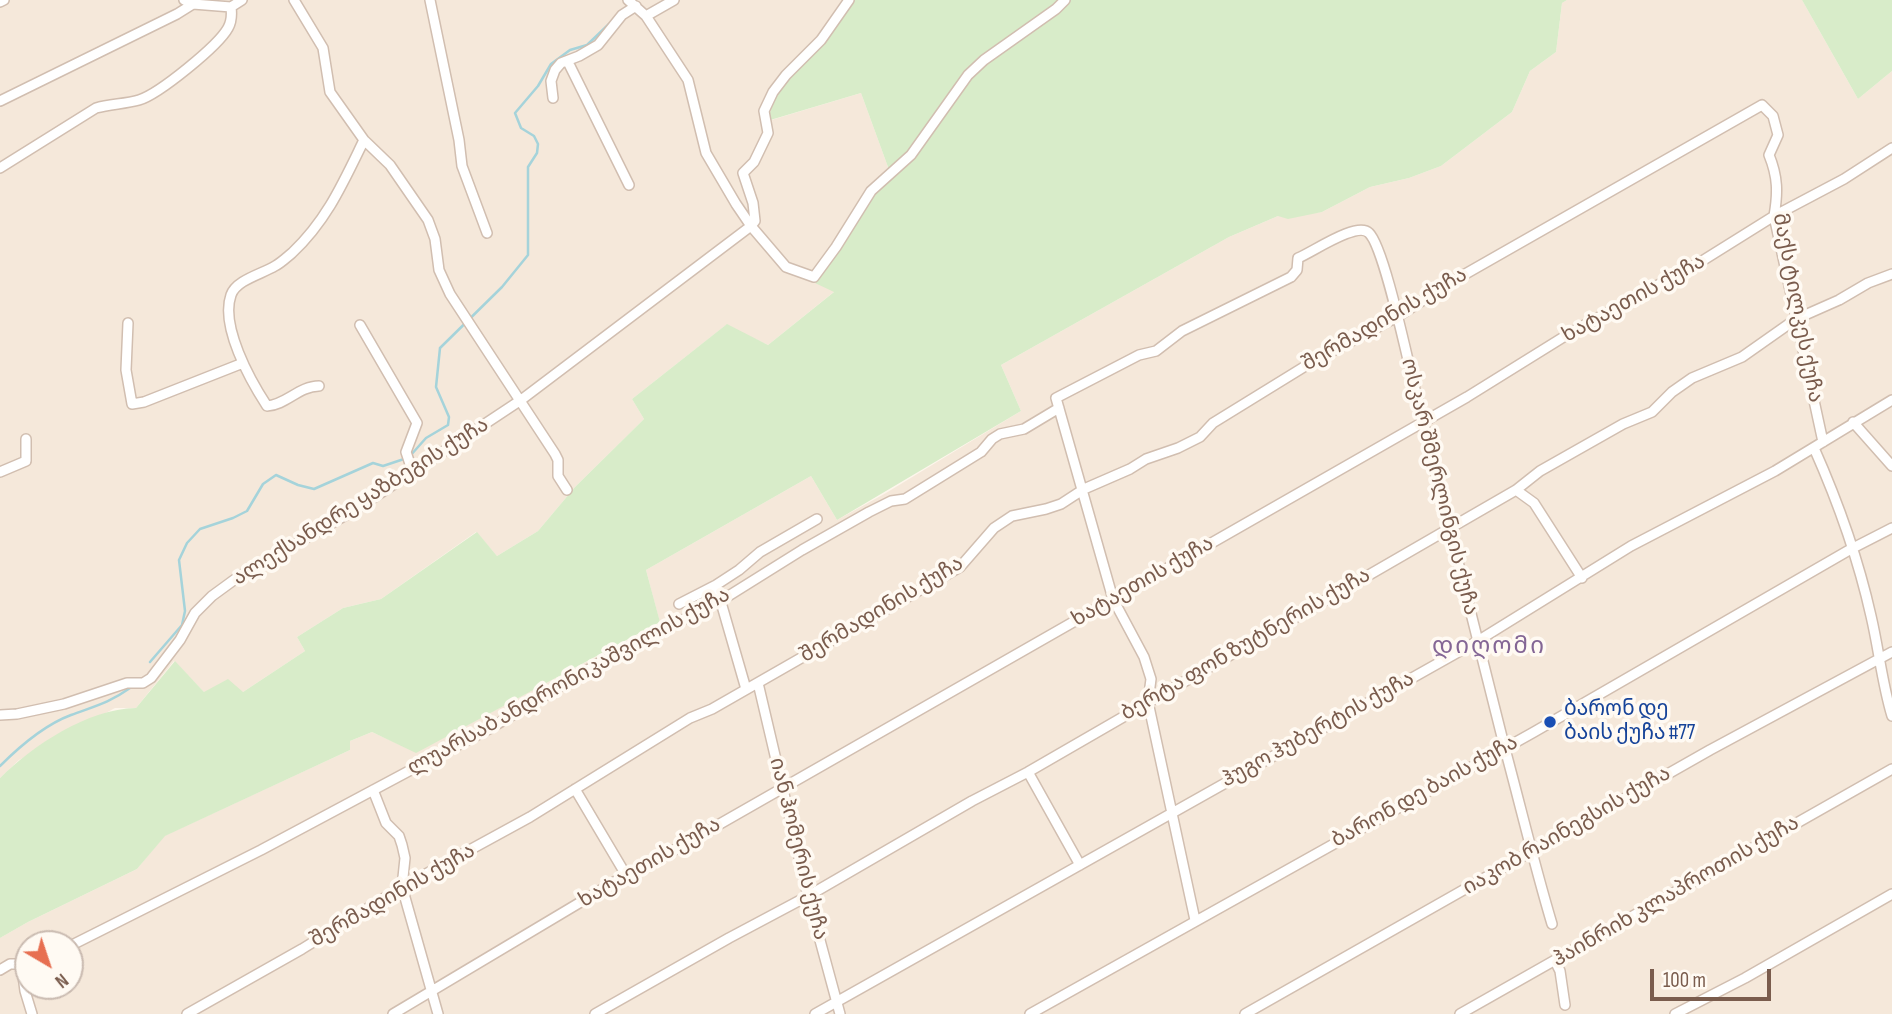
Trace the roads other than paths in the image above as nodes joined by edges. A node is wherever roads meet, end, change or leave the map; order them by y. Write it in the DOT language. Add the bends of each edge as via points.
graph roads {
  1 [pos="242,0"];
  2 [pos="295,0"];
  3 [pos="430,0"];
  4 [pos="674,0"];
  5 [pos="849,0"];
  6 [pos="1065,0"];
  7 [pos="188,2"];
  8 [pos="632,3"];
  9 [pos="231,7"];
  10 [pos="646,16"];
  11 [pos="568,62"];
  12 [pos="553,99"];
  13 [pos="0,101"];
  14 [pos="1778,135"];
  15 [pos="364,140"];
  16 [pos="1892,148"];
  17 [pos="0,168"];
  18 [pos="629,185"];
  19 [pos="1774,216"];
  20 [pos="751,226"];
  21 [pos="487,233"];
  22 [pos="1892,274"];
  23 [pos="1397,317"];
  24 [pos="1796,319"];
  25 [pos="128,323"];
  26 [pos="360,325"];
  27 [pos="243,363"];
  28 [pos="319,386"];
  29 [pos="522,400"];
  30 [pos="1892,400"];
  31 [pos="1059,408"];
  32 [pos="1423,422"];
  33 [pos="1853,422"];
  34 [pos="26,439"];
  35 [pos="1823,442"];
  36 [pos="1814,448"];
  37 [pos="1892,466"];
  38 [pos="412,470"];
  39 [pos="0,472"];
  40 [pos="1084,489"];
  41 [pos="567,490"];
  42 [pos="1516,490"];
  43 [pos="817,519"];
  44 [pos="1448,528"];
  45 [pos="1892,528"];
  46 [pos="1852,549"];
  47 [pos="1582,578"];
  48 [pos="716,585"];
  49 [pos="1113,599"];
  50 [pos="722,600"];
  51 [pos="679,604"];
  52 [pos="1476,642"];
  53 [pos="1892,652"];
  54 [pos="1880,659"];
  55 [pos="758,683"];
  56 [pos="746,689"];
  57 [pos="1148,702"];
  58 [pos="0,715"];
  59 [pos="1892,716"];
  60 [pos="1505,747"];
  61 [pos="1892,769"];
  62 [pos="1028,772"];
  63 [pos="781,788"];
  64 [pos="575,789"];
  65 [pos="373,790"];
  66 [pos="1170,813"];
  67 [pos="1530,851"];
  68 [pos="1080,865"];
  69 [pos="626,875"];
  70 [pos="402,887"];
  71 [pos="1892,894"];
  72 [pos="808,896"];
  73 [pos="1195,920"];
  74 [pos="1552,924"];
  75 [pos="84,939"];
  76 [pos="1555,961"];
  77 [pos="433,992"];
  78 [pos="837,1002"];
  79 [pos="1565,1005"];
  80 [pos="187,1014"];
  81 [pos="393,1014"];
  82 [pos="438,1014"];
  83 [pos="595,1014"];
  84 [pos="815,1014"];
  85 [pos="841,1014"];
  86 [pos="1030,1014"];
  87 [pos="1245,1014"];
  88 [pos="1460,1014"];
  89 [pos="1675,1014"];
  1 -- 9 [label="street"];
  2 -- 15 [label="street" via="323,48 330,92"];
  3 -- 21 [label="street" via="462,166"];
  4 -- 10 [label="street"];
  5 -- 20 [label="street" via="821,40 786,75 764,111 768,133 743,173 753,203 755,221"];
  6 -- 20 [label="street" via="968,75 911,155 871,191 814,277 786,267"];
  7 -- 9 [label="street"];
  7 -- 13 [label="street" via="177,14"];
  8 -- 10 [label="street"];
  8 -- 11 [label="street" via="598,45"];
  9 -- 17 [label="street" via="230,25 223,36 150,96 96,108"];
  10 -- 20 [label="street" via="688,80 706,152"];
  11 -- 12 [label="street" via="555,70"];
  11 -- 18 [label="street"];
  14 -- 19 [label="street, მაქს ტილკეს ქუჩა" via="1769,155 1777,175"];
  14 -- 23 [label="street, შერმადინის ქუჩა" via="1773,116 1762,106"];
  15 -- 27 [label="street" via="340,191 314,230 278,265 234,288 229,317"];
  15 -- 29 [label="street" via="390,165 428,220 439,270 450,294"];
  16 -- 19 [label="street, ხატაეთის ქუჩა"];
  19 -- 24 [label="street, მაქს ტილკეს ქუჩა"];
  19 -- 32 [label="street, ხატაეთის ქუჩა"];
  20 -- 29 [label="street, ალექსანდრე ყაზბეგის ქუჩა"];
  22 -- 24 [label="street, ბერტა ფონ ზუტნერის ქუჩა"];
  23 -- 31 [label="street, ოსკარ შმერლინგის ქუჩა" via="1380,254 1369,232 1353,229 1298,258 1291,276 1182,331 1156,351 1139,355 1056,398"];
  23 -- 32 [label="street, ოსკარ შმერლინგის ქუჩა"];
  23 -- 40 [label="street, შერმადინის ქუჩა" via="1312,362 1213,423 1200,437"];
  24 -- 35 [label="street, მაქს ტილკეს ქუჩა"];
  24 -- 42 [label="street, ბერტა ფონ ზუტნერის ქუჩა" via="1742,357 1692,378 1652,412 1540,471"];
  25 -- 27 [label="street" via="126,370 132,404"];
  26 -- 38 [label="street" via="417,423 406,452"];
  27 -- 28 [label="street" via="267,406 309,386"];
  29 -- 38 [label="street, ალექსანდრე ყაზბეგის ქუჩა"];
  29 -- 41 [label="street" via="558,460 558,476"];
  30 -- 33 [label="street, ჰუგო ჰუბერტის ქუჩა"];
  31 -- 40 [label="street"];
  31 -- 50 [label="street, ლუარსაბ ანდრონიკაშვილის ქუჩა" via="1024,429 1000,434 938,480 847,525"];
  32 -- 44 [label="street, ოსკარ შმერლინგის ქუჩა"];
  32 -- 49 [label="street, ხატაეთის ქუჩა"];
  33 -- 35 [label="street, ჰუგო ჰუბერტის ქუჩა"];
  33 -- 37 [label="street"];
  34 -- 39 [label="street" via="26,461"];
  35 -- 36 [label="street, ჰუგო ჰუბერტის ქუჩა"];
  36 -- 46 [label="street"];
  36 -- 47 [label="street, ჰუგო ჰუბერტის ქუჩა" via="1631,546"];
  38 -- 58 [label="street, ალექსანდრე ყაზბეგის ქუჩა" via="212,596 195,613 160,668 143,683"];
  40 -- 49 [label="street"];
  40 -- 55 [label="street, შერმადინის ქუჩა" via="1061,504 1012,516 994,528 960,567"];
  42 -- 44 [label="street, ბერტა ფონ ზუტნერის ქუჩა"];
  42 -- 47 [label="street" via="1534,503"];
  43 -- 48 [label="street" via="760,552"];
  44 -- 52 [label="street, ოსკარ შმერლინგის ქუჩა"];
  44 -- 57 [label="street, ბერტა ფონ ზუტნერის ქუჩა"];
  45 -- 46 [label="street, ბარონ დე ბაის ქუჩა"];
  46 -- 54 [label="street"];
  46 -- 60 [label="street, ბარონ დე ბაის ქუჩა"];
  47 -- 52 [label="street, ჰუგო ჰუბერტის ქუჩა"];
  48 -- 50 [label="street"];
  48 -- 51 [label="street"];
  49 -- 57 [label="street" via="1144,657 1151,679"];
  49 -- 63 [label="street, ხატაეთის ქუჩა"];
  50 -- 56 [label="street"];
  50 -- 65 [label="street, ლუარსაბ ანდრონიკაშვილის ქუჩა" via="611,656 489,729"];
  52 -- 60 [label="street, ოსკარ შმერლინგის ქუჩა"];
  52 -- 66 [label="street, ჰუგო ჰუბერტის ქუჩა"];
  53 -- 54 [label="street, იაკობ რაინეგსის ქუჩა"];
  54 -- 59 [label="street"];
  54 -- 67 [label="street, იაკობ რაინეგსის ქუჩა"];
  55 -- 56 [label="street, შერმადინის ქუჩა"];
  55 -- 63 [label="street, იან ჰომერის ქუჩა"];
  56 -- 64 [label="street, შერმადინის ქუჩა"];
  57 -- 62 [label="street, ბერტა ფონ ზუტნერის ქუჩა"];
  57 -- 66 [label="street"];
  60 -- 67 [label="street, ოსკარ შმერლინგის ქუჩა"];
  60 -- 73 [label="street, ბარონ დე ბაის ქუჩა"];
  61 -- 76 [label="street, ჰაინრიხ კლაპროთის ქუჩა"];
  62 -- 68 [label="street"];
  62 -- 72 [label="street, ბერტა ფონ ზუტნერის ქუჩა"];
  63 -- 69 [label="street, ხატაეთის ქუჩა"];
  63 -- 72 [label="street, იან ჰომერის ქუჩა"];
  64 -- 69 [label="street"];
  64 -- 70 [label="street, შერმადინის ქუჩა"];
  65 -- 70 [label="street" via="386,823 402,845"];
  65 -- 75 [label="street, ლუარსაბ ანდრონიკაშვილის ქუჩა"];
  66 -- 68 [label="street, ჰუგო ჰუბერტის ქუჩა"];
  66 -- 73 [label="street"];
  67 -- 74 [label="street, ოსკარ შმერლინგის ქუჩა"];
  67 -- 87 [label="street, იაკობ რაინეგსის ქუჩა"];
  68 -- 78 [label="street, ჰუგო ჰუბერტის ქუჩა"];
  69 -- 77 [label="street, ხატაეთის ქუჩა"];
  70 -- 77 [label="street"];
  70 -- 80 [label="street, შერმადინის ქუჩა"];
  71 -- 89 [label="street"];
  72 -- 78 [label="street, იან ჰომერის ქუჩა"];
  72 -- 83 [label="street, ბერტა ფონ ზუტნერის ქუჩა"];
  73 -- 86 [label="street, ბარონ დე ბაის ქუჩა"];
  76 -- 79 [label="street"];
  76 -- 88 [label="street, ჰაინრიხ კლაპროთის ქუჩა"];
  77 -- 81 [label="street, ხატაეთის ქუჩა"];
  77 -- 82 [label="street"];
  78 -- 84 [label="street, ჰუგო ჰუბერტის ქუჩა"];
  78 -- 85 [label="street, იან ჰომერის ქუჩა"];
}
